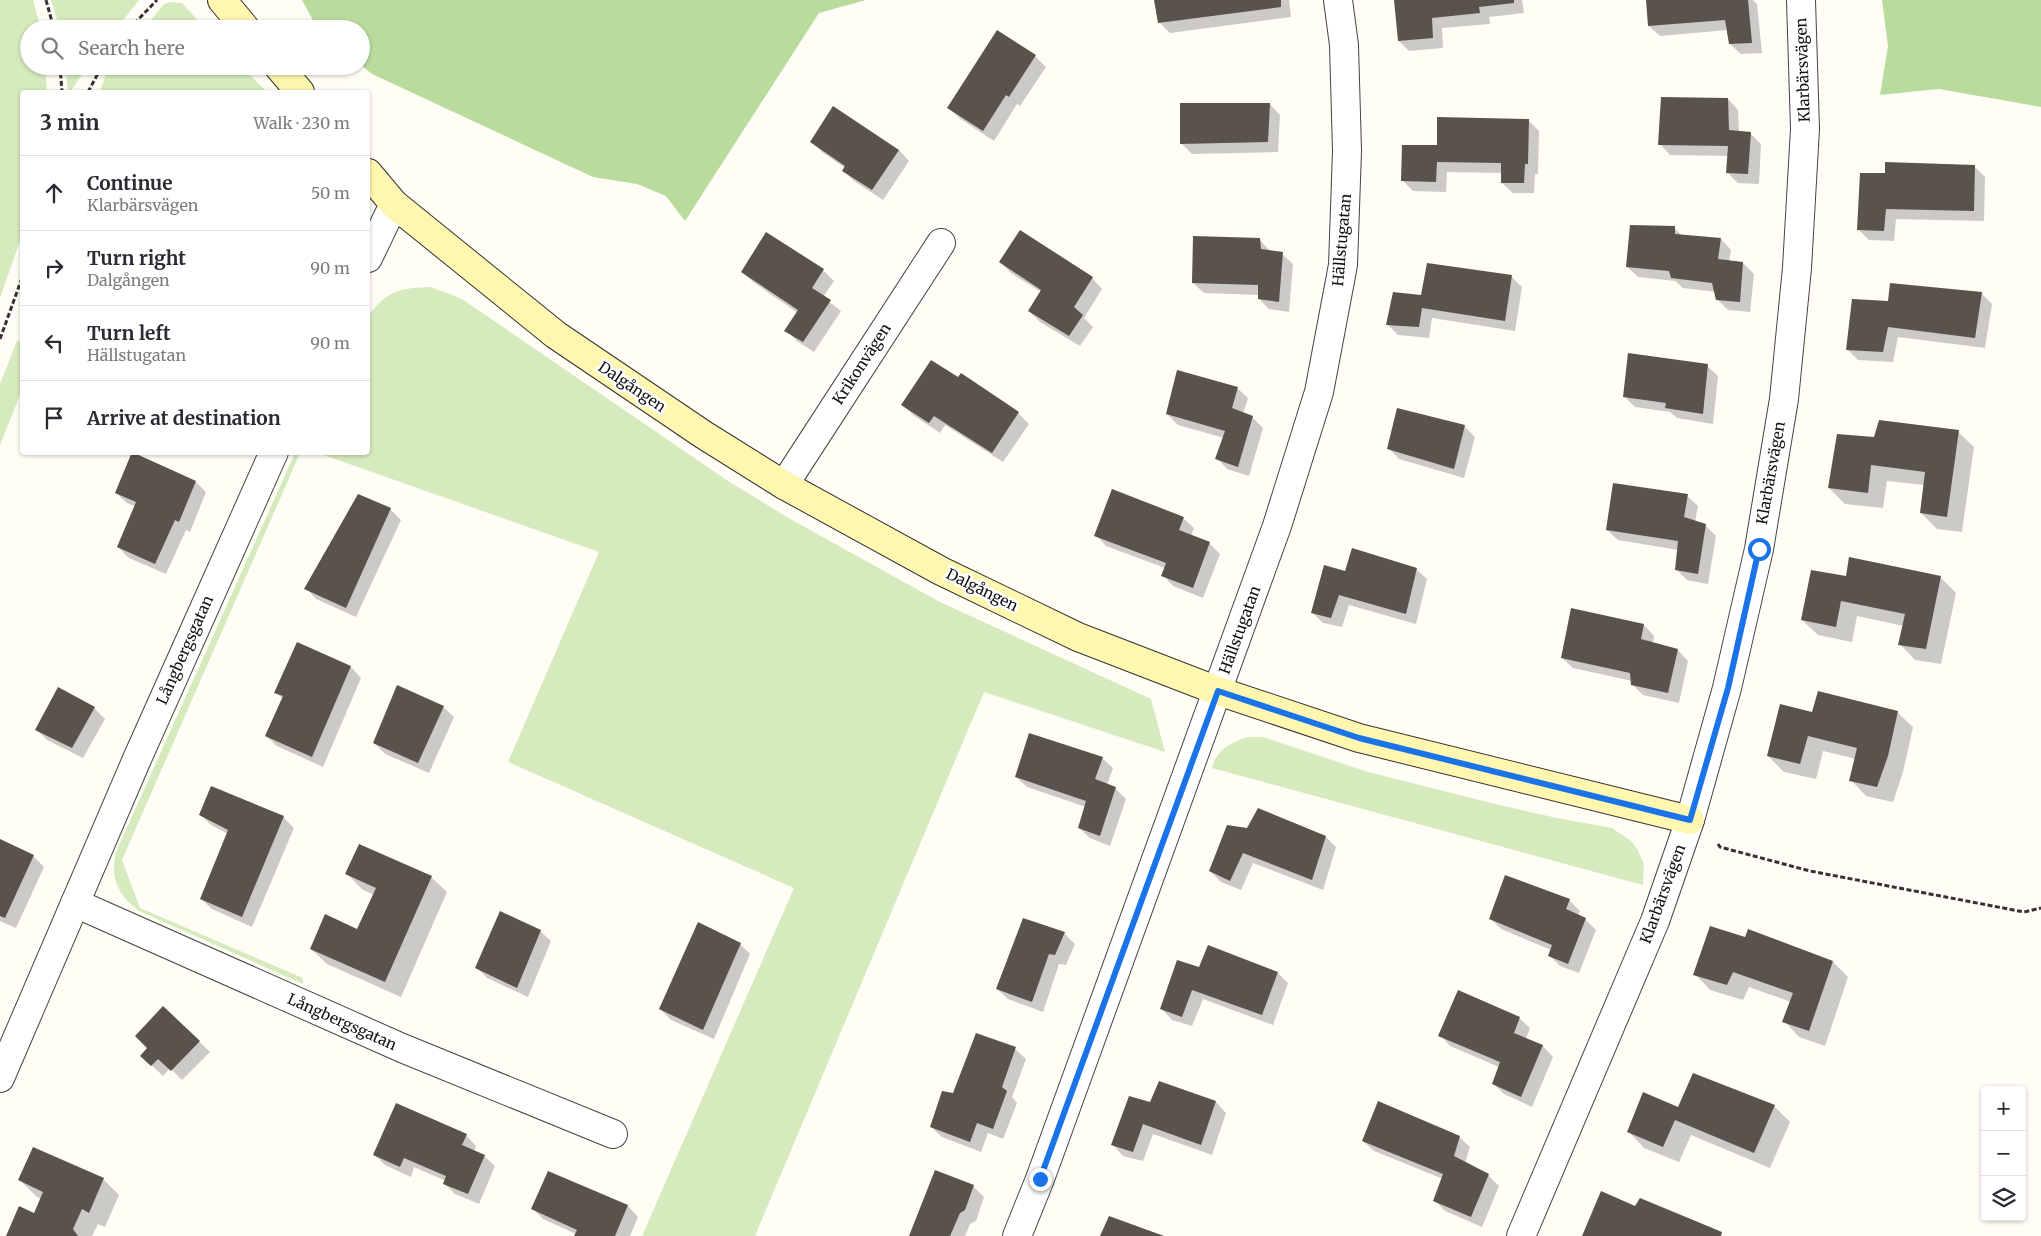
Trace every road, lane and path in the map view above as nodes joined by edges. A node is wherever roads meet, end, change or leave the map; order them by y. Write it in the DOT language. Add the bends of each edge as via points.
graph roads {
  1 [pos="46,0"];
  2 [pos="157,0"];
  3 [pos="222,0"];
  4 [pos="1338,0"];
  5 [pos="1801,0"];
  6 [pos="52,20"];
  7 [pos="138,20"];
  8 [pos="239,20"];
  9 [pos="61,75"];
  10 [pos="97,75"];
  11 [pos="286,75"];
  12 [pos="62,90"];
  13 [pos="89,90"];
  14 [pos="298,90"];
  15 [pos="370,175"];
  16 [pos="394,204"];
  17 [pos="941,243"];
  18 [pos="370,254"];
  19 [pos="20,284"];
  20 [pos="0,339"];
  21 [pos="273,455"];
  22 [pos="784,485"];
  23 [pos="1218,691"];
  24 [pos="1690,820"];
  25 [pos="75,903"];
  26 [pos="2041,908"];
  27 [pos="0,1078"];
  28 [pos="613,1134"];
  29 [pos="1018,1236"];
  30 [pos="1521,1236"];
  1 -- 6 [label="path"];
  2 -- 7 [label="path"];
  3 -- 8 [label="street"];
  4 -- 23 [label="street, Hällstugatan" via="1344,45 1347,151 1343,265 1319,392 1277,526"];
  5 -- 24 [label="street, Klarbärsvägen" via="1805,129 1798,268 1784,399 1759,549 1728,688"];
  9 -- 12 [label="path"];
  10 -- 13 [label="path"];
  11 -- 14 [label="street"];
  15 -- 16 [label="street, Dalgången"];
  16 -- 18 [label="street"];
  16 -- 22 [label="street, Dalgången" via="556,336"];
  17 -- 22 [label="street, Krikonvägen"];
  19 -- 20 [label="path"];
  21 -- 25 [label="street, Långbergsgatan"];
  22 -- 23 [label="street, Dalgången" via="941,571 1078,637"];
  23 -- 24 [label="street, Dalgången" via="1359,738"];
  23 -- 29 [label="street, Hällstugatan"];
  24 -- 26 [label="path" via="1720,847 1810,871 2024,912"];
  24 -- 30 [label="street, Klarbärsvägen" via="1655,921"];
  25 -- 27 [label="street, Långbergsgatan"];
  25 -- 28 [label="street, Långbergsgatan" via="402,1048"];
}
